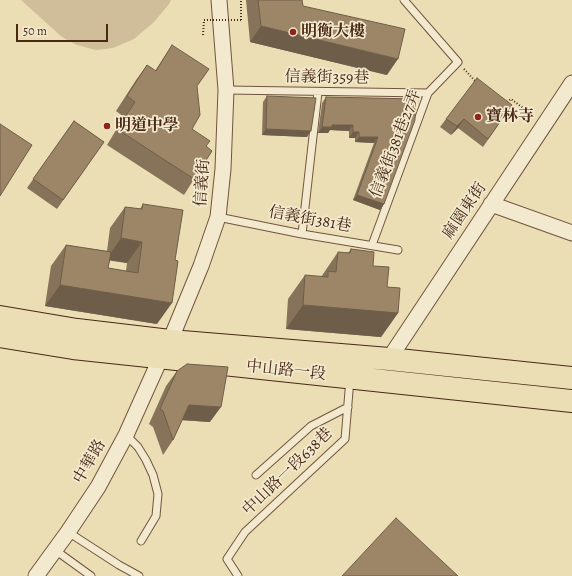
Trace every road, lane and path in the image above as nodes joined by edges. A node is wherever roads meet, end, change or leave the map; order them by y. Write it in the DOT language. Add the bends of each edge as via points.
graph roads {
  1 [pos="219,0"];
  2 [pos="241,0"];
  3 [pos="404,0"];
  4 [pos="203,35"];
  5 [pos="458,62"];
  6 [pos="572,83"];
  7 [pos="480,85"];
  8 [pos="226,90"];
  9 [pos="318,92"];
  10 [pos="428,93"];
  11 [pos="505,105"];
  12 [pos="545,123"];
  13 [pos="491,204"];
  14 [pos="218,217"];
  15 [pos="572,233"];
  16 [pos="302,234"];
  17 [pos="372,245"];
  18 [pos="398,250"];
  19 [pos="0,317"];
  20 [pos="0,336"];
  21 [pos="166,349"];
  22 [pos="389,359"];
  23 [pos="350,377"];
  24 [pos="572,378"];
  25 [pos="572,402"];
  26 [pos="348,407"];
  27 [pos="126,435"];
  28 [pos="256,475"];
  29 [pos="68,532"];
  30 [pos="141,542"];
  31 [pos="55,550"];
  32 [pos="36,576"];
  33 [pos="91,576"];
  34 [pos="139,576"];
  35 [pos="238,576"];
  1 -- 8 [label="street, 信義街"];
  2 -- 4 [label="path, bridge" via="241,20 204,20"];
  3 -- 5 [label="lane"];
  5 -- 7 [label="path"];
  5 -- 10 [label="lane, 信義街381巷27弄"];
  6 -- 12 [label="street, 麻園東街"];
  8 -- 9 [label="lane, 信義街359巷"];
  8 -- 14 [label="street, 信義街"];
  9 -- 10 [label="lane, 信義街359巷"];
  9 -- 16 [label="lane"];
  10 -- 17 [label="lane, 信義街381巷27弄"];
  11 -- 12 [label="path" via="511,99"];
  12 -- 13 [label="street, 麻園東街"];
  13 -- 15 [label="street"];
  13 -- 22 [label="street, 麻園東街"];
  14 -- 16 [label="lane, 信義街381巷"];
  14 -- 21 [label="street, 信義街" via="201,266"];
  16 -- 17 [label="lane, 信義街381巷"];
  17 -- 18 [label="lane, 信義街381巷"];
  19 -- 21 [label="main road, 中山路一段"];
  20 -- 21 [label="main road, 中山路一段" via="73,348"];
  21 -- 22 [label="main road, 中山路一段"];
  21 -- 23 [label="main road, 中山路一段"];
  21 -- 27 [label="street, 中華路"];
  22 -- 24 [label="main road, 中山路一段"];
  23 -- 25 [label="main road, 中山路一段"];
  23 -- 26 [label="lane, 中山路一段638巷"];
  26 -- 28 [label="lane" via="311,426"];
  26 -- 35 [label="lane, 中山路一段638巷" via="345,439 245,532 227,558"];
  27 -- 29 [label="street, 中華路" via="98,487"];
  27 -- 30 [label="lane" via="146,460 158,494 156,516"];
  29 -- 31 [label="street, 中華路"];
  29 -- 34 [label="lane" via="119,566"];
  31 -- 32 [label="street, 中華路"];
  31 -- 33 [label="lane"];
}
